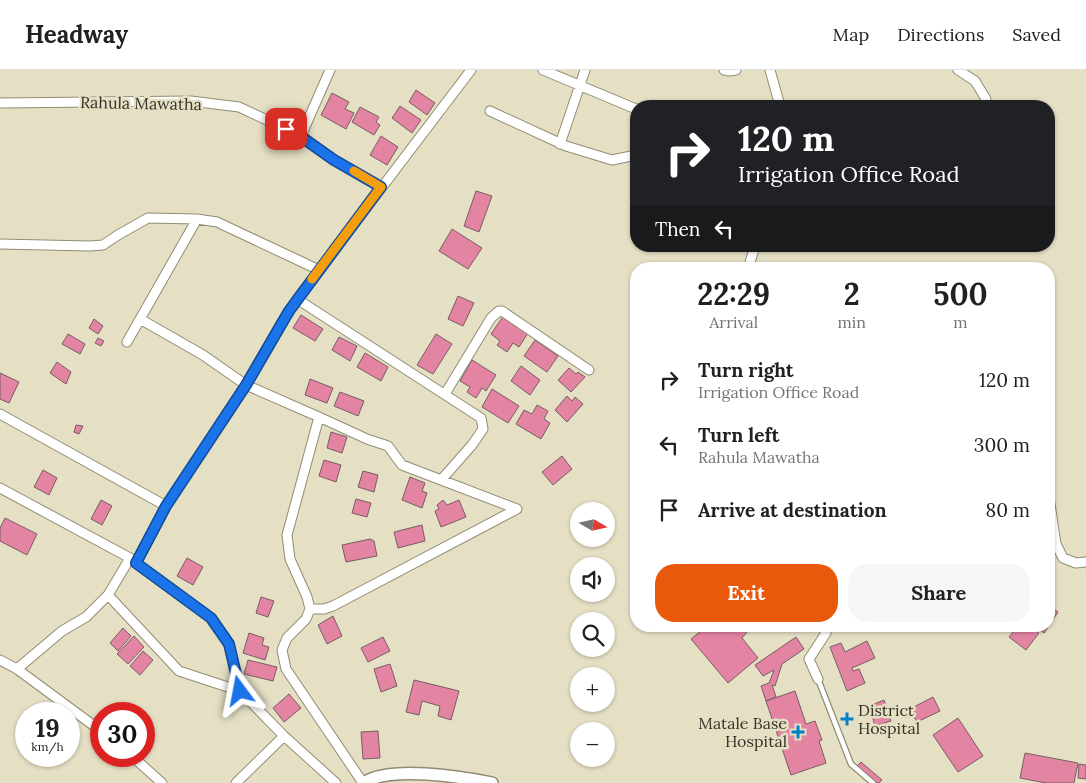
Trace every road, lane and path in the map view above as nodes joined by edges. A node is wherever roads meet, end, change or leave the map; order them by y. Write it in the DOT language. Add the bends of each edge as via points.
graph roads {
  1 [pos="330,70"];
  2 [pos="470,70"];
  3 [pos="543,70"];
  4 [pos="586,70"];
  5 [pos="724,70"];
  6 [pos="736,70"];
  7 [pos="770,70"];
  8 [pos="958,70"];
  9 [pos="580,85"];
  10 [pos="986,99"];
  11 [pos="778,100"];
  12 [pos="0,103"];
  13 [pos="630,106"];
  14 [pos="490,111"];
  15 [pos="300,136"];
  16 [pos="560,144"];
  17 [pos="630,156"];
  18 [pos="381,187"];
  19 [pos="197,219"];
  20 [pos="0,244"];
  21 [pos="319,270"];
  22 [pos="297,299"];
  23 [pos="140,319"];
  24 [pos="127,342"];
  25 [pos="589,370"];
  26 [pos="246,385"];
  27 [pos="445,394"];
  28 [pos="0,414"];
  29 [pos="319,417"];
  30 [pos="442,480"];
  31 [pos="0,488"];
  32 [pos="166,506"];
  33 [pos="1055,537"];
  34 [pos="133,560"];
  35 [pos="1086,562"];
  36 [pos="108,595"];
  37 [pos="310,610"];
  38 [pos="825,632"];
  39 [pos="0,660"];
  40 [pos="17,669"];
  41 [pos="818,678"];
  42 [pos="240,691"];
  43 [pos="90,724"];
  44 [pos="284,736"];
  45 [pos="144,767"];
  46 [pos="162,783"];
  47 [pos="236,783"];
  48 [pos="336,783"];
  49 [pos="364,783"];
  50 [pos="492,783"];
  51 [pos="873,783"];
  1 -- 15 [label="street"];
  2 -- 18 [label="street"];
  3 -- 9 [label="street"];
  4 -- 9 [label="street"];
  5 -- 6 [label="street"];
  7 -- 11 [label="street"];
  8 -- 10 [label="street" via="975,81"];
  9 -- 13 [label="street"];
  9 -- 16 [label="street"];
  12 -- 15 [label="street, Rahula Mawatha" via="191,101 239,107"];
  14 -- 16 [label="street"];
  15 -- 18 [label="street, Rahula Mawatha"];
  16 -- 17 [label="street" via="612,160"];
  18 -- 21 [label="street"];
  19 -- 20 [label="street" via="148,218 103,245"];
  19 -- 21 [label="street" via="217,222"];
  19 -- 23 [label="street"];
  21 -- 22 [label="street"];
  22 -- 26 [label="street"];
  22 -- 27 [label="street"];
  23 -- 24 [label="street"];
  23 -- 26 [label="street" via="203,355"];
  25 -- 27 [label="street" via="499,311 491,318"];
  26 -- 29 [label="street"];
  26 -- 32 [label="street"];
  27 -- 30 [label="street" via="481,418 483,430"];
  28 -- 32 [label="street"];
  29 -- 30 [label="street" via="388,446 402,465"];
  29 -- 37 [label="street" via="287,534 290,559"];
  30 -- 37 [label="street" via="516,509 333,606"];
  31 -- 34 [label="street"];
  32 -- 34 [label="street"];
  33 -- 35 [label="street" via="1063,558 1076,563"];
  34 -- 36 [label="street"];
  34 -- 42 [label="street" via="211,618 229,644"];
  36 -- 40 [label="street" via="86,618 62,631"];
  36 -- 42 [label="street" via="179,671"];
  37 -- 49 [label="street" via="287,638 282,650 286,669"];
  38 -- 41 [label="street" via="809,659"];
  39 -- 40 [label="street"];
  40 -- 43 [label="street"];
  41 -- 51 [label="lane" via="852,764"];
  42 -- 44 [label="street"];
  44 -- 47 [label="street"];
  44 -- 48 [label="street"];
  45 -- 46 [label="street"];
  49 -- 50 [label="street" via="372,777 391,774 457,776"];
}
